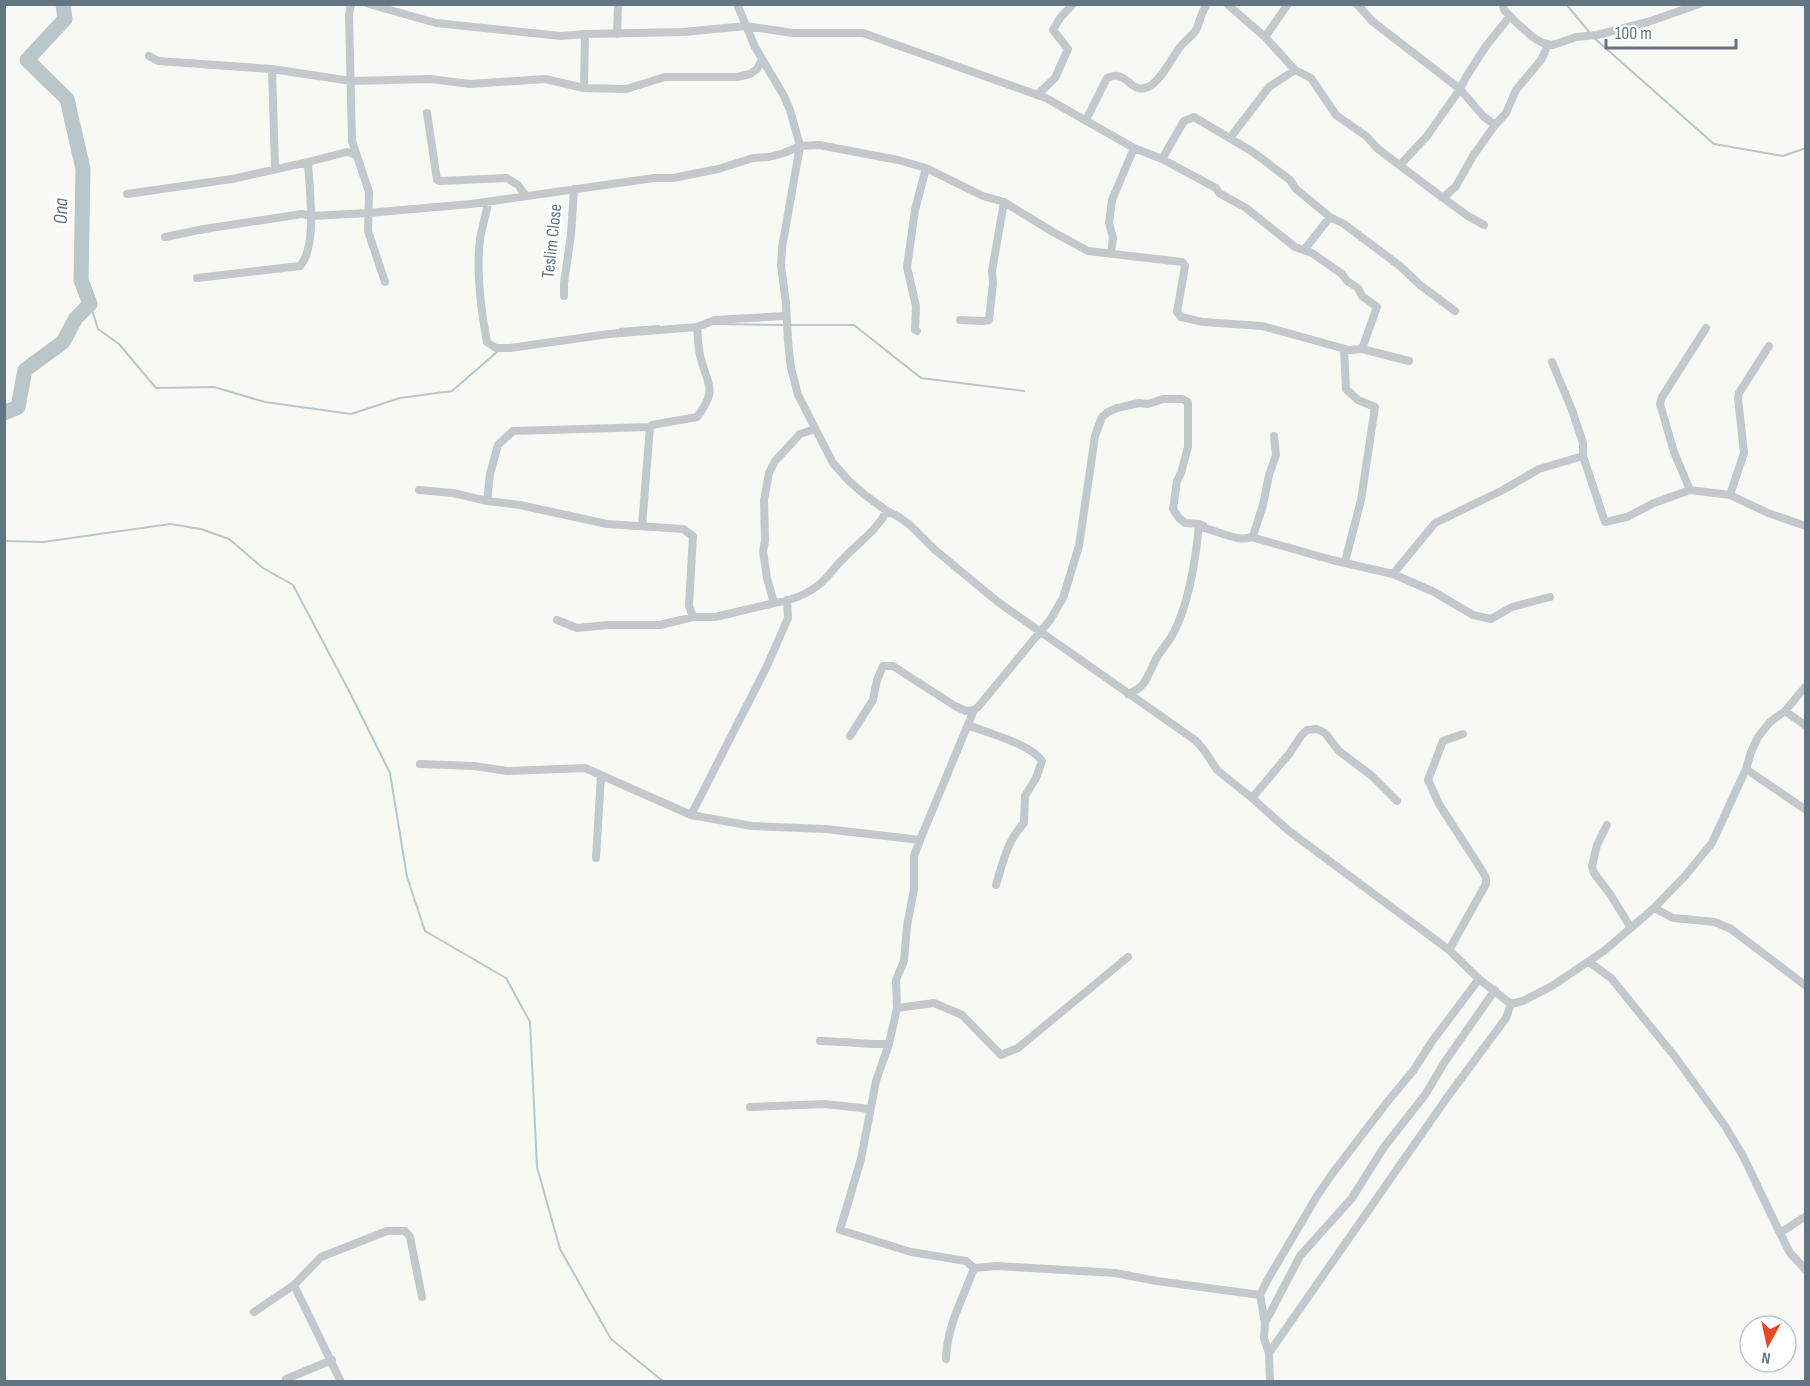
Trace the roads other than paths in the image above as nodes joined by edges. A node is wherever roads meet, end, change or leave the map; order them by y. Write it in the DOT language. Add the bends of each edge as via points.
graph roads {
  1 [pos="351,4"];
  2 [pos="369,4"];
  3 [pos="618,4"];
  4 [pos="737,4"];
  5 [pos="1073,4"];
  6 [pos="1207,4"];
  7 [pos="1227,4"];
  8 [pos="1288,4"];
  9 [pos="1357,4"];
  10 [pos="1502,4"];
  11 [pos="1699,4"];
  12 [pos="1510,16"];
  13 [pos="746,26"];
  14 [pos="585,33"];
  15 [pos="617,34"];
  16 [pos="1265,37"];
  17 [pos="1548,45"];
  18 [pos="149,56"];
  19 [pos="762,60"];
  20 [pos="272,69"];
  21 [pos="1294,70"];
  22 [pos="351,81"];
  23 [pos="584,88"];
  24 [pos="1460,89"];
  25 [pos="1037,95"];
  26 [pos="427,113"];
  27 [pos="1086,120"];
  28 [pos="1495,125"];
  29 [pos="1230,138"];
  30 [pos="800,146"];
  31 [pos="1134,148"];
  32 [pos="356,155"];
  33 [pos="1162,159"];
  34 [pos="308,162"];
  35 [pos="1400,165"];
  36 [pos="275,168"];
  37 [pos="926,168"];
  38 [pos="574,189"];
  39 [pos="127,194"];
  40 [pos="526,196"];
  41 [pos="1443,198"];
  42 [pos="488,202"];
  43 [pos="1004,202"];
  44 [pos="368,213"];
  45 [pos="312,216"];
  46 [pos="1330,217"];
  47 [pos="1484,225"];
  48 [pos="165,237"];
  49 [pos="1304,250"];
  50 [pos="1111,253"];
  51 [pos="197,278"];
  52 [pos="385,282"];
  53 [pos="564,296"];
  54 [pos="1455,311"];
  55 [pos="786,316"];
  56 [pos="960,320"];
  57 [pos="697,327"];
  58 [pos="1706,328"];
  59 [pos="917,332"];
  60 [pos="1769,346"];
  61 [pos="1344,349"];
  62 [pos="1362,349"];
  63 [pos="1409,361"];
  64 [pos="1552,362"];
  65 [pos="650,427"];
  66 [pos="814,429"];
  67 [pos="1274,436"];
  68 [pos="1583,456"];
  69 [pos="419,490"];
  70 [pos="1690,490"];
  71 [pos="1730,495"];
  72 [pos="487,501"];
  73 [pos="887,511"];
  74 [pos="1199,524"];
  75 [pos="642,526"];
  76 [pos="1806,526"];
  77 [pos="1251,537"];
  78 [pos="1345,562"];
  79 [pos="1393,574"];
  80 [pos="1550,597"];
  81 [pos="787,600"];
  82 [pos="774,603"];
  83 [pos="693,617"];
  84 [pos="557,620"];
  85 [pos="1040,632"];
  86 [pos="1806,686"];
  87 [pos="1128,694"];
  88 [pos="974,710"];
  89 [pos="1785,711"];
  90 [pos="968,725"];
  91 [pos="1806,726"];
  92 [pos="1463,734"];
  93 [pos="850,736"];
  94 [pos="420,764"];
  95 [pos="1746,770"];
  96 [pos="601,775"];
  97 [pos="1252,798"];
  98 [pos="1397,801"];
  99 [pos="1806,810"];
  100 [pos="691,815"];
  101 [pos="1607,825"];
  102 [pos="920,840"];
  103 [pos="597,858"];
  104 [pos="996,885"];
  105 [pos="1654,909"];
  106 [pos="1631,928"];
  107 [pos="1449,950"];
  108 [pos="1128,957"];
  109 [pos="1589,962"];
  110 [pos="1479,979"];
  111 [pos="1806,986"];
  112 [pos="1495,990"];
  113 [pos="1511,1004"];
  114 [pos="897,1008"];
  115 [pos="820,1041"];
  116 [pos="889,1044"];
  117 [pos="750,1107"];
  118 [pos="870,1109"];
  119 [pos="1806,1216"];
  120 [pos="1780,1233"];
  121 [pos="974,1268"];
  122 [pos="1806,1270"];
  123 [pos="294,1285"];
  124 [pos="1260,1295"];
  125 [pos="422,1297"];
  126 [pos="254,1312"];
  127 [pos="1265,1323"];
  128 [pos="1269,1353"];
  129 [pos="946,1359"];
  130 [pos="332,1360"];
  131 [pos="286,1379"];
  132 [pos="341,1382"];
  133 [pos="1270,1382"];
  1 -- 22 [label="street"];
  2 -- 14 [label="street" via="436,23 561,36"];
  3 -- 15 [label="street"];
  4 -- 13 [label="street"];
  5 -- 25 [label="street" via="1053,30 1068,49 1055,78"];
  6 -- 27 [label="street" via="1195,32 1157,80 1140,88 1122,76 1107,78"];
  7 -- 16 [label="street"];
  8 -- 16 [label="street"];
  9 -- 24 [label="street" via="1372,21"];
  10 -- 12 [label="street"];
  11 -- 17 [label="street" via="1648,22"];
  12 -- 17 [label="street"];
  12 -- 24 [label="street"];
  13 -- 15 [label="street"];
  13 -- 19 [label="street"];
  13 -- 25 [label="street" via="793,33 863,33"];
  14 -- 15 [label="street"];
  14 -- 23 [label="street"];
  16 -- 21 [label="street"];
  17 -- 28 [label="street"];
  18 -- 20 [label="street" via="158,61"];
  19 -- 23 [label="street" via="750,74 737,77 665,77 626,89"];
  19 -- 30 [label="street" via="784,96"];
  20 -- 22 [label="street"];
  20 -- 36 [label="street"];
  21 -- 29 [label="street" via="1269,87"];
  21 -- 35 [label="street" via="1311,78 1336,115"];
  22 -- 23 [label="street" via="430,79 471,84 545,79"];
  22 -- 32 [label="street" via="352,141"];
  24 -- 28 [label="street"];
  24 -- 35 [label="street" via="1427,136"];
  25 -- 27 [label="street"];
  26 -- 40 [label="street" via="437,180 507,178"];
  27 -- 31 [label="street"];
  28 -- 41 [label="street" via="1456,186"];
  29 -- 33 [label="street" via="1194,117 1188,118"];
  29 -- 46 [label="street" via="1290,180"];
  30 -- 37 [label="street" via="819,146"];
  30 -- 38 [label="street" via="769,157 673,178"];
  30 -- 55 [label="street" via="782,248"];
  31 -- 33 [label="street"];
  31 -- 50 [label="street" via="1112,200"];
  32 -- 34 [label="street" via="347,152"];
  32 -- 44 [label="street" via="369,192"];
  33 -- 49 [label="street" via="1216,188"];
  34 -- 36 [label="street"];
  34 -- 45 [label="street"];
  35 -- 41 [label="street"];
  36 -- 39 [label="street" via="232,179"];
  37 -- 43 [label="street"];
  37 -- 59 [label="street" via="907,267"];
  38 -- 40 [label="street"];
  38 -- 53 [label="street, Teslim Close"];
  40 -- 42 [label="street"];
  41 -- 47 [label="street"];
  42 -- 44 [label="street"];
  42 -- 57 [label="street" via="480,239 478,278 488,342 496,348"];
  43 -- 50 [label="street" via="1088,251"];
  43 -- 56 [label="street" via="992,271 989,320"];
  44 -- 45 [label="street"];
  44 -- 52 [label="street" via="368,231"];
  45 -- 48 [label="street" via="302,214"];
  45 -- 51 [label="street" via="307,256 300,266"];
  46 -- 49 [label="street"];
  46 -- 54 [label="street"];
  49 -- 62 [label="street" via="1342,274 1377,307"];
  50 -- 61 [label="street" via="1184,263 1178,309 1181,317 1262,326"];
  55 -- 57 [label="street" via="715,320"];
  55 -- 66 [label="street" via="791,368"];
  57 -- 65 [label="street" via="699,352 710,388 708,402 697,417"];
  58 -- 70 [label="street" via="1660,404"];
  60 -- 71 [label="street" via="1738,393 1744,453"];
  61 -- 62 [label="street"];
  61 -- 78 [label="street" via="1346,389 1358,400 1375,407 1361,500"];
  62 -- 63 [label="street"];
  64 -- 68 [label="street" via="1583,443"];
  65 -- 72 [label="street" via="513,431 498,445"];
  65 -- 75 [label="street"];
  66 -- 73 [label="street" via="833,463 849,481"];
  66 -- 82 [label="street" via="800,434 769,473 763,551"];
  67 -- 77 [label="street" via="1276,455"];
  68 -- 70 [label="street" via="1605,522 1627,517"];
  68 -- 79 [label="street" via="1539,469 1435,523"];
  69 -- 72 [label="street"];
  70 -- 71 [label="street"];
  71 -- 76 [label="street"];
  72 -- 75 [label="street" via="608,524"];
  73 -- 81 [label="street" via="880,524 821,583"];
  73 -- 85 [label="street" via="910,525 998,602"];
  74 -- 77 [label="street" via="1243,540"];
  74 -- 85 [label="street" via="1185,523 1173,509 1188,447 1188,402 1163,399 1108,412 1095,436 1079,546 1070,579 1058,609"];
  74 -- 87 [label="street" via="1191,580 1175,630 1144,685"];
  75 -- 83 [label="street" via="683,528 693,536 689,606"];
  77 -- 78 [label="street"];
  78 -- 79 [label="street"];
  79 -- 80 [label="street" via="1473,615 1491,619 1512,607"];
  81 -- 82 [label="street"];
  81 -- 100 [label="street" via="788,618 767,666"];
  82 -- 83 [label="street"];
  83 -- 84 [label="street" via="660,625 577,628"];
  85 -- 87 [label="street"];
  85 -- 88 [label="street"];
  86 -- 89 [label="street"];
  87 -- 97 [label="street" via="1195,740 1217,770"];
  88 -- 90 [label="street"];
  88 -- 93 [label="street" via="960,709 893,666 883,666 873,700"];
  89 -- 91 [label="street"];
  89 -- 95 [label="street" via="1758,737"];
  90 -- 102 [label="street"];
  90 -- 104 [label="street" via="1011,740 1042,761 1025,796 1024,823 1014,833"];
  92 -- 107 [label="street" via="1443,741 1428,780 1438,804 1483,872 1486,884"];
  94 -- 96 [label="street" via="507,771 585,768"];
  95 -- 99 [label="street"];
  95 -- 105 [label="street" via="1712,843"];
  96 -- 100 [label="street"];
  96 -- 103 [label="street"];
  97 -- 98 [label="street" via="1301,736 1307,730 1317,729"];
  97 -- 107 [label="street" via="1310,847"];
  100 -- 102 [label="street" via="753,826 826,829"];
  101 -- 106 [label="street" via="1592,866"];
  102 -- 114 [label="street" via="904,961 896,980"];
  105 -- 106 [label="street"];
  105 -- 111 [label="street" via="1673,918 1715,922 1731,929"];
  106 -- 109 [label="street"];
  107 -- 110 [label="street"];
  108 -- 114 [label="street" via="1018,1048 1001,1055 962,1015 934,1003"];
  109 -- 113 [label="street" via="1552,986"];
  109 -- 120 [label="street" via="1611,978 1725,1126"];
  110 -- 112 [label="street"];
  110 -- 124 [label="street" via="1332,1174"];
  112 -- 113 [label="street"];
  112 -- 127 [label="street" via="1352,1198 1299,1256"];
  113 -- 128 [label="street" via="1506,1018"];
  114 -- 116 [label="street"];
  115 -- 116 [label="street"];
  116 -- 118 [label="street"];
  117 -- 118 [label="street" via="825,1104"];
  118 -- 121 [label="street" via="861,1159 840,1230 911,1252 966,1261"];
  119 -- 120 [label="street"];
  120 -- 122 [label="street" via="1790,1253"];
  121 -- 124 [label="street" via="1115,1273"];
  121 -- 129 [label="street" via="952,1320"];
  123 -- 125 [label="street" via="321,1257 387,1231 405,1231 410,1237"];
  123 -- 126 [label="street"];
  123 -- 130 [label="street"];
  124 -- 127 [label="street"];
  127 -- 128 [label="street"];
  128 -- 133 [label="street"];
  130 -- 131 [label="street"];
  130 -- 132 [label="street"];
}
